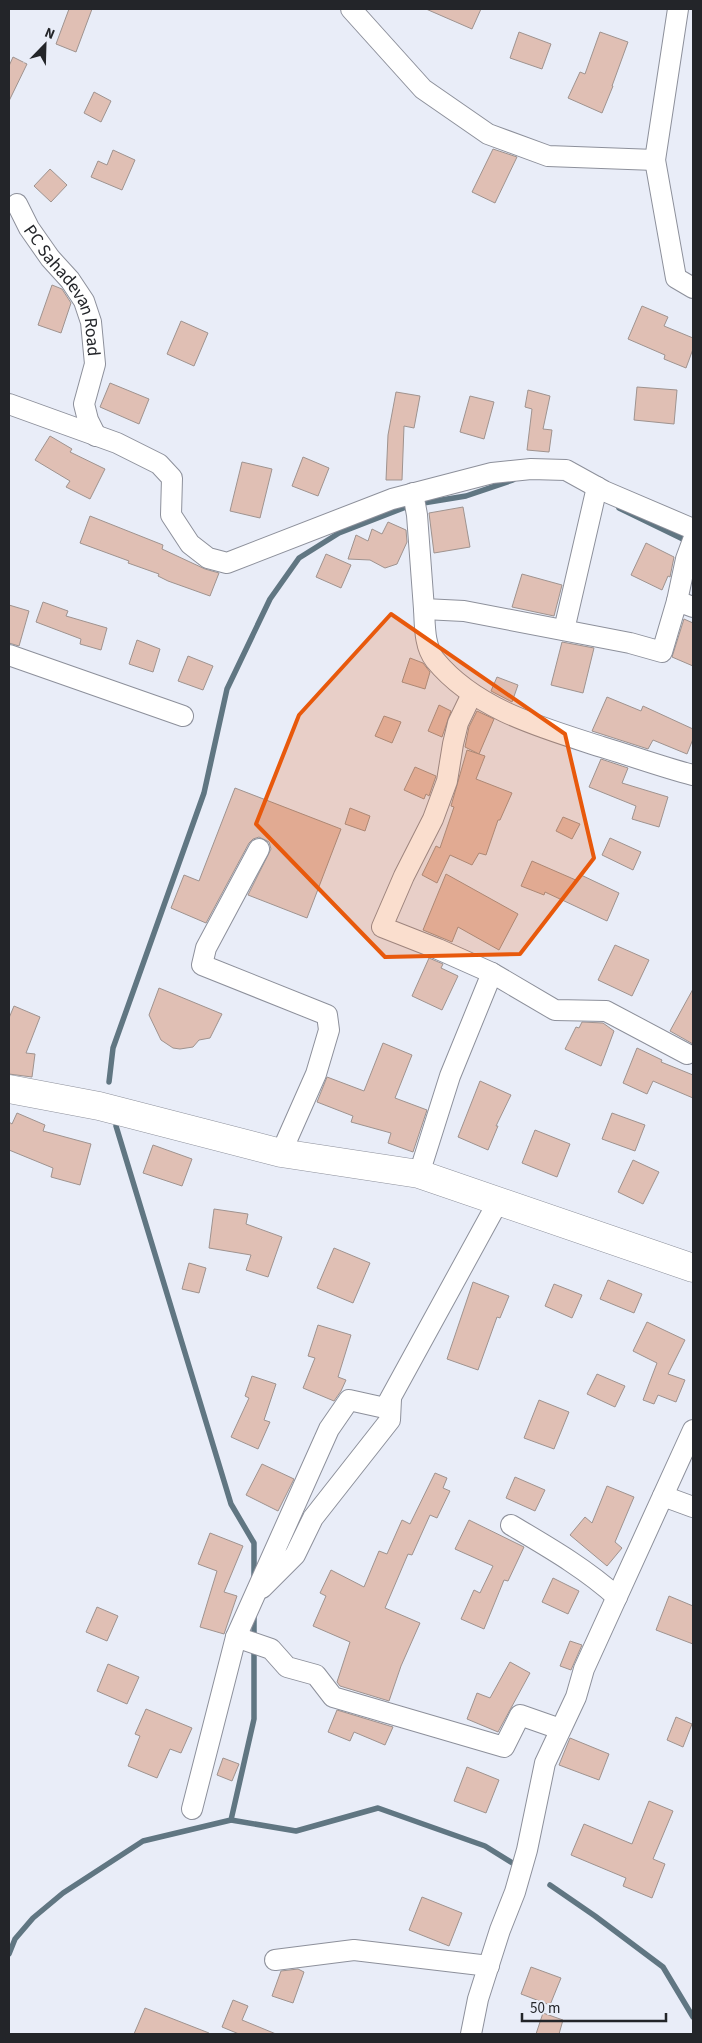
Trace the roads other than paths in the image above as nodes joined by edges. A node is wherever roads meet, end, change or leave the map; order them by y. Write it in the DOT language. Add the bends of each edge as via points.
graph roads {
  1 [pos="350,9"];
  2 [pos="678,9"];
  3 [pos="655,160"];
  4 [pos="17,204"];
  5 [pos="693,288"];
  6 [pos="9,404"];
  7 [pos="96,436"];
  8 [pos="595,492"];
  9 [pos="415,503"];
  10 [pos="693,529"];
  11 [pos="693,540"];
  12 [pos="685,604"];
  13 [pos="424,608"];
  14 [pos="564,630"];
  15 [pos="9,655"];
  16 [pos="472,694"];
  17 [pos="183,716"];
  18 [pos="693,775"];
  19 [pos="259,850"];
  20 [pos="492,973"];
  21 [pos="687,1054"];
  22 [pos="9,1089"];
  23 [pos="281,1153"];
  24 [pos="419,1174"];
  25 [pos="499,1200"];
  26 [pos="693,1268"];
  27 [pos="391,1399"];
  28 [pos="693,1430"];
  29 [pos="663,1496"];
  30 [pos="693,1507"];
  31 [pos="511,1525"];
  32 [pos="254,1596"];
  33 [pos="617,1597"];
  34 [pos="236,1637"];
  35 [pos="560,1729"];
  36 [pos="192,1809"];
  37 [pos="275,1960"];
  38 [pos="489,1966"];
  39 [pos="471,2034"];
  1 -- 3 [label="street" via="423,89 488,134 548,156"];
  2 -- 3 [label="street"];
  3 -- 5 [label="street" via="676,278"];
  4 -- 7 [label="street, PC Sahadevan Road" via="29,228 70,280 87,308 94,364 84,404"];
  6 -- 7 [label="street"];
  7 -- 9 [label="street" via="159,464 172,478 171,515 190,544 208,558 227,563 383,502"];
  8 -- 9 [label="street" via="566,470 531,469 492,473"];
  8 -- 10 [label="street"];
  8 -- 14 [label="street"];
  9 -- 13 [label="street"];
  11 -- 12 [label="street" via="686,559"];
  12 -- 14 [label="street" via="662,652"];
  13 -- 14 [label="street" via="464,611"];
  13 -- 16 [label="street" via="425,634 434,659"];
  15 -- 17 [label="street"];
  16 -- 18 [label="street" via="498,710 574,738"];
  16 -- 20 [label="street" via="458,723 447,781 433,819 382,927"];
  19 -- 23 [label="street" via="206,948 202,965 328,1015 330,1030 316,1074"];
  20 -- 21 [label="street" via="555,1010 606,1011"];
  20 -- 24 [label="street" via="450,1076"];
  22 -- 23 [label="street" via="100,1106"];
  23 -- 24 [label="street"];
  24 -- 25 [label="street"];
  25 -- 26 [label="street"];
  25 -- 27 [label="street"];
  27 -- 32 [label="street" via="390,1420 313,1518 295,1555"];
  27 -- 32 [label="street" via="386,1408 349,1400 329,1429"];
  28 -- 29 [label="street"];
  29 -- 30 [label="street"];
  29 -- 33 [label="street"];
  31 -- 33 [label="street" via="580,1567"];
  32 -- 34 [label="street"];
  33 -- 35 [label="street"];
  34 -- 35 [label="street" via="271,1649 287,1668 316,1674 333,1697 504,1747 520,1715"];
  34 -- 36 [label="street"];
  35 -- 38 [label="street" via="545,1763 525,1859"];
  37 -- 38 [label="street" via="354,1950"];
  38 -- 39 [label="street"];
}
